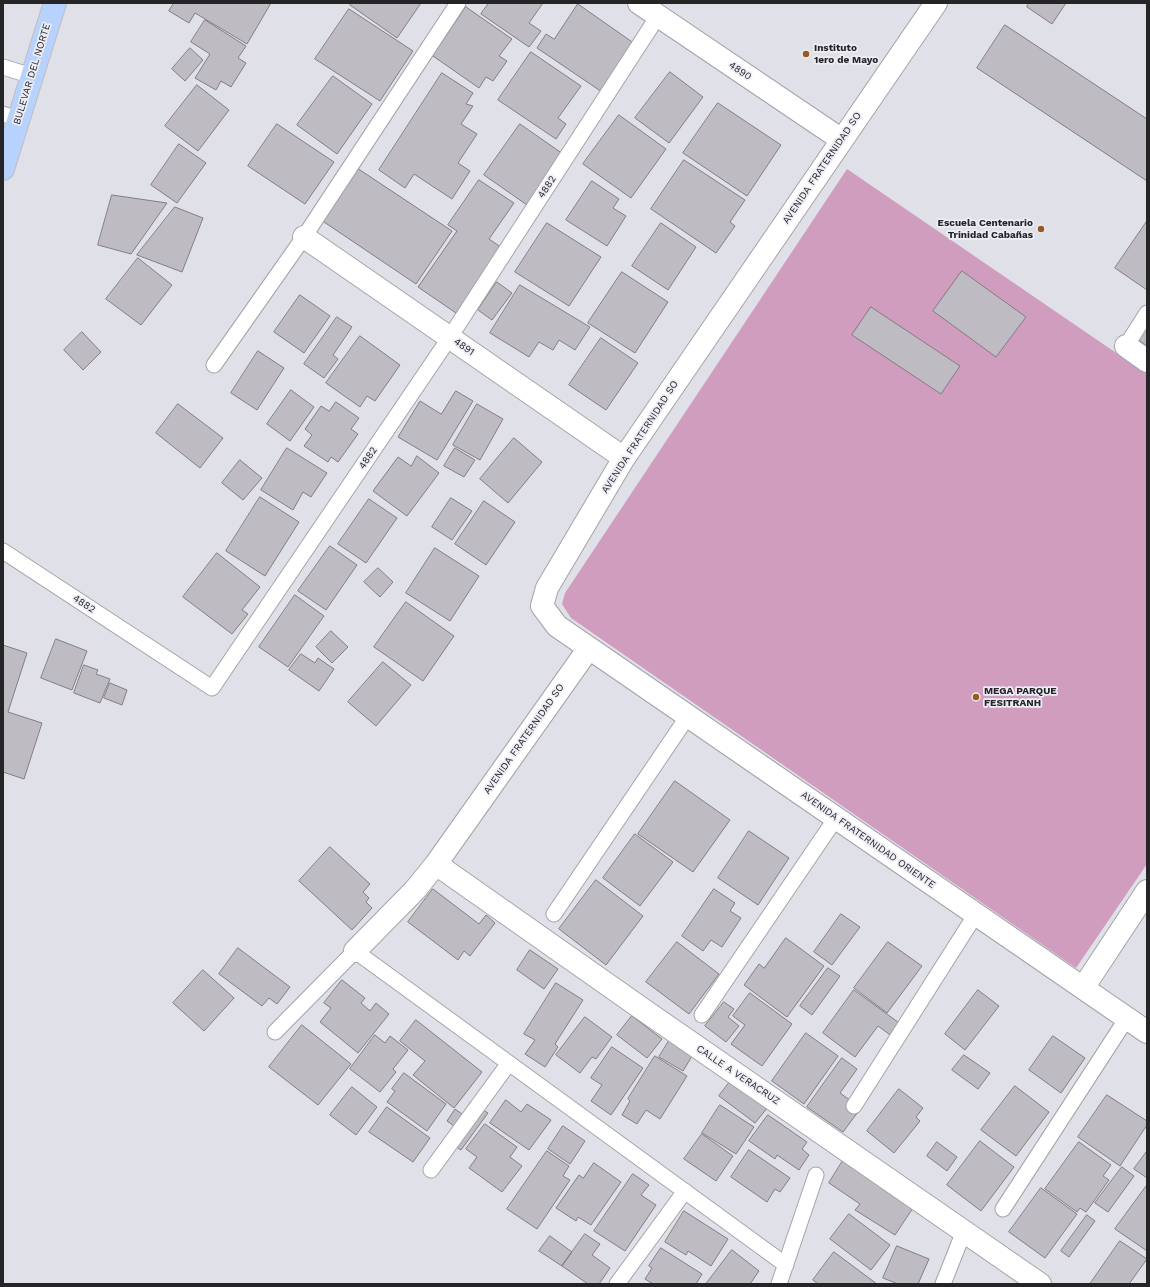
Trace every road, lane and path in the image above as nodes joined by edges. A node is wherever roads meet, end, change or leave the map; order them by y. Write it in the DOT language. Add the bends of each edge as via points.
graph roads {
  1 [pos="55,3"];
  2 [pos="458,3"];
  3 [pos="639,3"];
  4 [pos="936,3"];
  5 [pos="658,16"];
  6 [pos="3,67"];
  7 [pos="32,76"];
  8 [pos="11,116"];
  9 [pos="842,140"];
  10 [pos="3,169"];
  11 [pos="304,237"];
  12 [pos="1147,314"];
  13 [pos="450,337"];
  14 [pos="1126,346"];
  15 [pos="1147,361"];
  16 [pos="214,365"];
  17 [pos="624,458"];
  18 [pos="3,551"];
  19 [pos="589,648"];
  20 [pos="688,716"];
  21 [pos="836,818"];
  22 [pos="436,864"];
  23 [pos="1147,891"];
  24 [pos="554,914"];
  25 [pos="976,914"];
  26 [pos="355,952"];
  27 [pos="1083,988"];
  28 [pos="702,1015"];
  29 [pos="1127,1018"];
  30 [pos="275,1032"];
  31 [pos="1147,1032"];
  32 [pos="508,1063"];
  33 [pos="854,1106"];
  34 [pos="431,1170"];
  35 [pos="816,1175"];
  36 [pos="685,1191"];
  37 [pos="1003,1209"];
  38 [pos="964,1231"];
  39 [pos="786,1265"];
  40 [pos="617,1284"];
  41 [pos="779,1284"];
  42 [pos="943,1284"];
  43 [pos="1040,1284"];
  1 -- 7 [label="highway, BULEVAR DEL NORTE"];
  2 -- 11 [label="lane"];
  3 -- 5 [label="street, 4890"];
  4 -- 9 [label="street, AVENIDA FRATERNIDAD SO"];
  5 -- 9 [label="street, 4890"];
  5 -- 13 [label="lane, 4882"];
  6 -- 7 [label="lane"];
  7 -- 8 [label="highway, BULEVAR DEL NORTE"];
  8 -- 10 [label="highway, BULEVAR DEL NORTE"];
  9 -- 17 [label="street, AVENIDA FRATERNIDAD SO"];
  11 -- 13 [label="street, 4891"];
  11 -- 16 [label="lane"];
  12 -- 14 [label="lane"];
  13 -- 17 [label="street, 4891"];
  13 -- 18 [label="lane, 4882" via="212,688"];
  14 -- 15 [label="street"];
  17 -- 19 [label="street, AVENIDA FRATERNIDAD SO" via="547,588 542,606 557,626"];
  19 -- 20 [label="street, AVENIDA FRATERNIDAD ORIENTE"];
  19 -- 22 [label="street, AVENIDA FRATERNIDAD SO"];
  20 -- 21 [label="street, AVENIDA FRATERNIDAD ORIENTE"];
  20 -- 24 [label="lane"];
  21 -- 25 [label="street, AVENIDA FRATERNIDAD ORIENTE"];
  21 -- 28 [label="lane"];
  22 -- 26 [label="street, AVENIDA FRATERNIDAD SO" via="415,890"];
  22 -- 38 [label="street, CALLE A VERACRUZ"];
  23 -- 27 [label="street"];
  25 -- 27 [label="street, AVENIDA FRATERNIDAD ORIENTE"];
  25 -- 33 [label="lane"];
  26 -- 30 [label="lane"];
  26 -- 32 [label="lane"];
  27 -- 29 [label="street, AVENIDA FRATERNIDAD ORIENTE"];
  29 -- 31 [label="street, AVENIDA FRATERNIDAD ORIENTE"];
  29 -- 37 [label="lane"];
  32 -- 34 [label="lane"];
  32 -- 36 [label="lane"];
  35 -- 39 [label="lane"];
  36 -- 39 [label="lane"];
  36 -- 40 [label="lane"];
  38 -- 42 [label="lane"];
  38 -- 43 [label="street, CALLE A VERACRUZ"];
  39 -- 41 [label="lane"];
}
